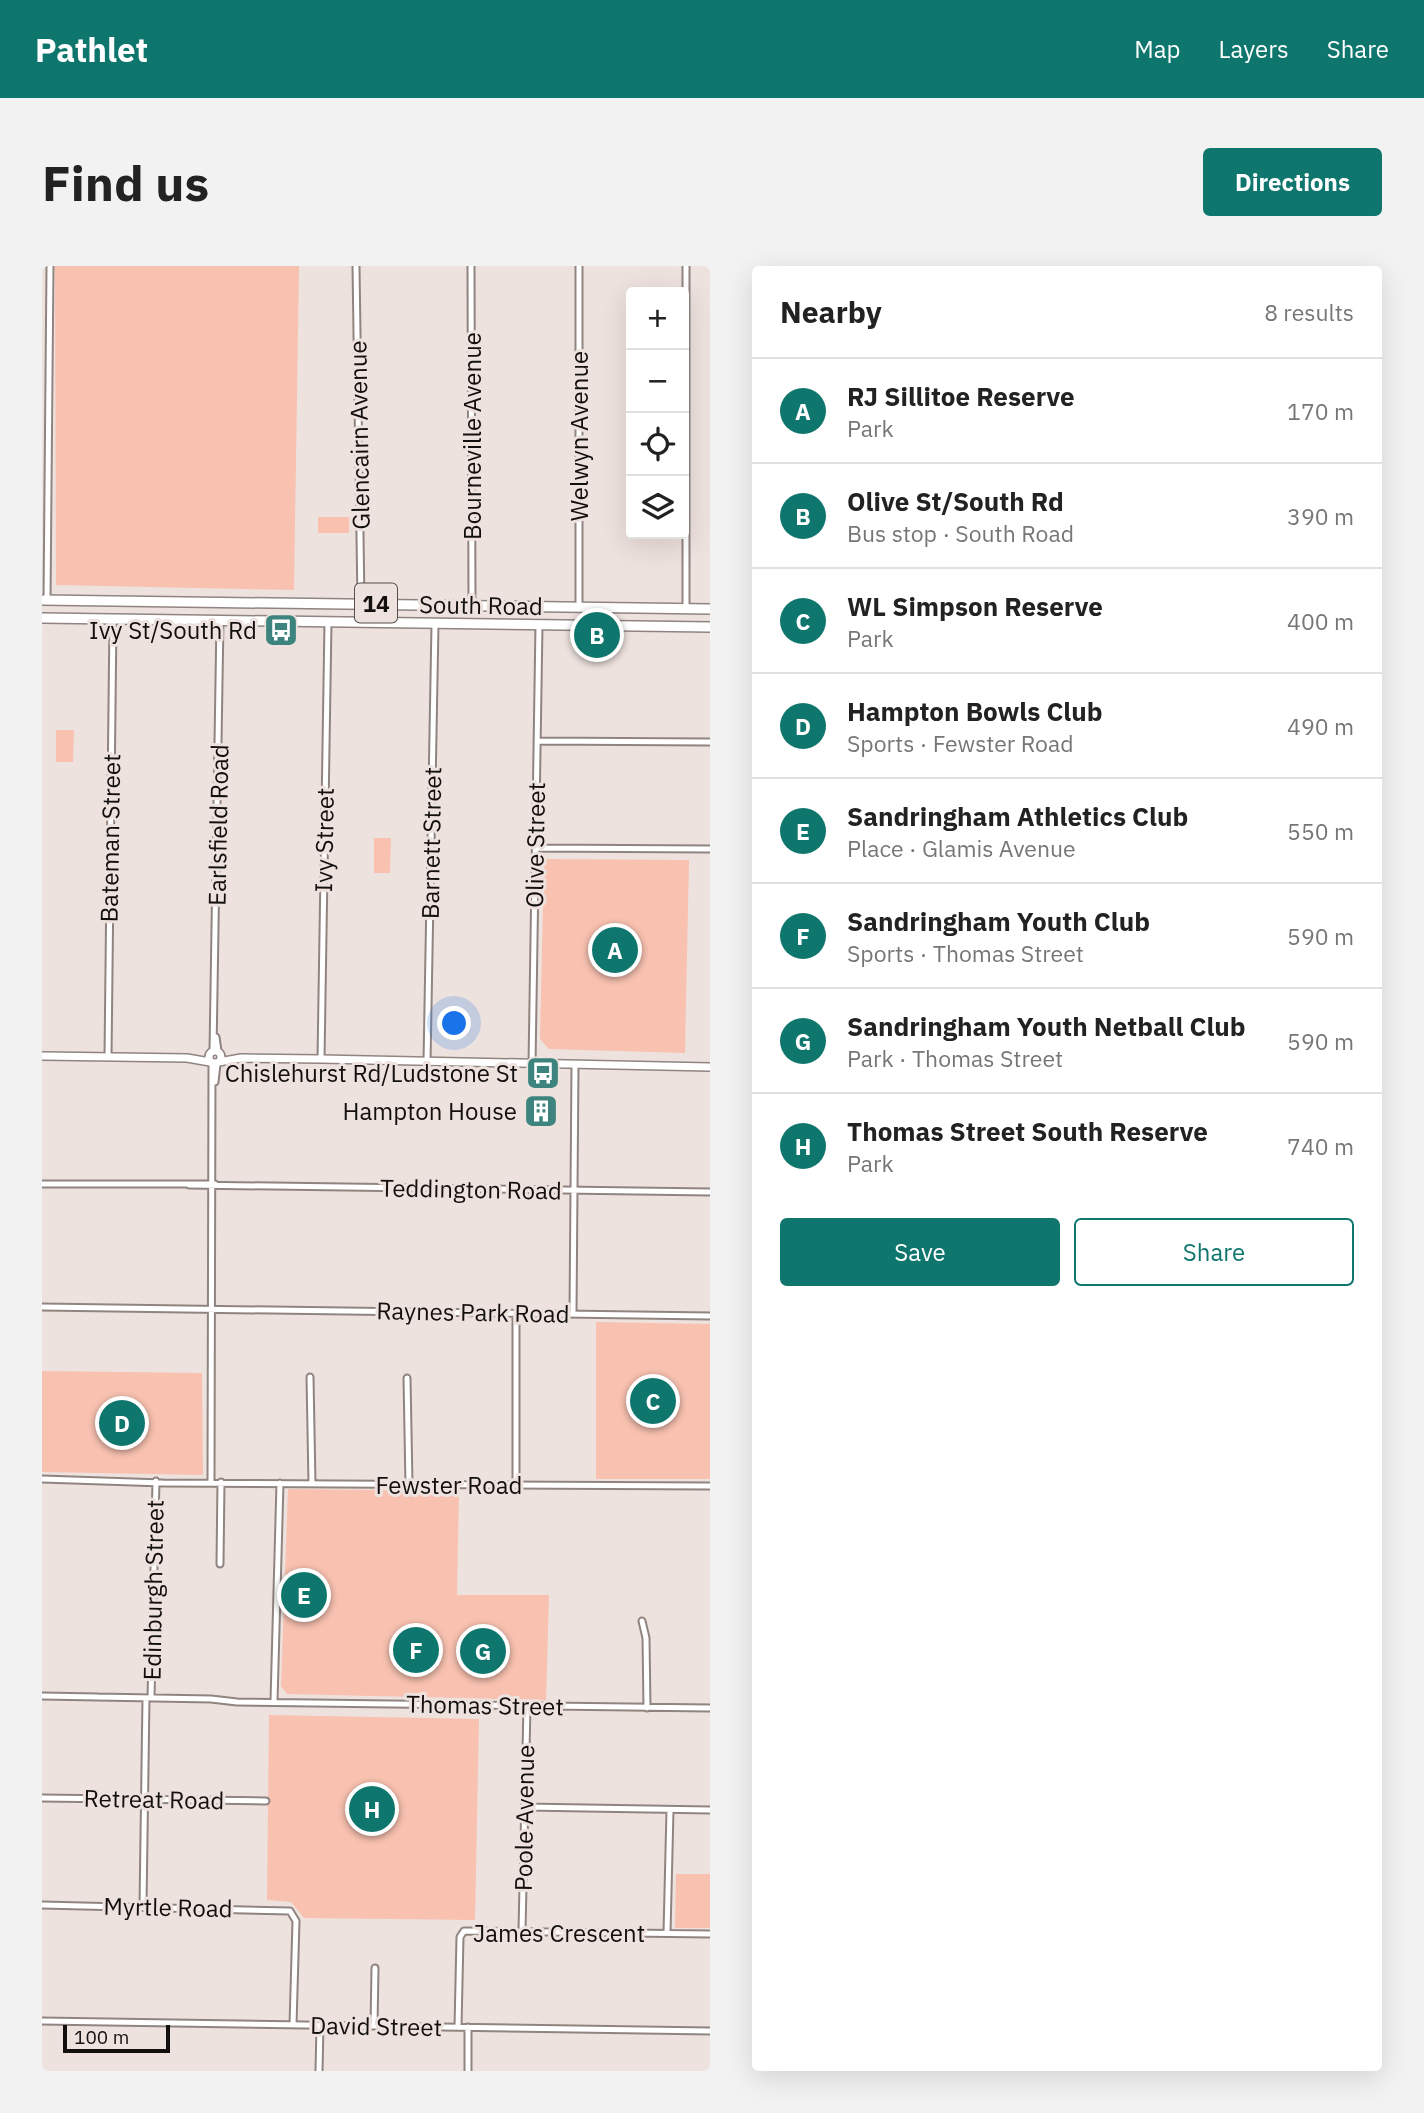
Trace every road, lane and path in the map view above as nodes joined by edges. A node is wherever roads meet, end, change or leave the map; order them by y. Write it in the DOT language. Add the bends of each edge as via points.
graph roads {
  1 [pos="50,266"];
  2 [pos="356,266"];
  3 [pos="471,266"];
  4 [pos="579,266"];
  5 [pos="686,266"];
  6 [pos="45,600"];
  7 [pos="220,601"];
  8 [pos="361,603"];
  9 [pos="472,605"];
  10 [pos="540,606"];
  11 [pos="579,607"];
  12 [pos="686,609"];
  13 [pos="710,609"];
  14 [pos="42,618"];
  15 [pos="113,619"];
  16 [pos="220,620"];
  17 [pos="328,622"];
  18 [pos="435,624"];
  19 [pos="539,625"];
  20 [pos="710,627"];
  21 [pos="537,741"];
  22 [pos="710,742"];
  23 [pos="535,848"];
  24 [pos="710,849"];
  25 [pos="42,1056"];
  26 [pos="108,1057"];
  27 [pos="215,1057"];
  28 [pos="321,1059"];
  29 [pos="428,1062"];
  30 [pos="532,1065"];
  31 [pos="575,1066"];
  32 [pos="710,1066"];
  33 [pos="42,1184"];
  34 [pos="213,1186"];
  35 [pos="574,1190"];
  36 [pos="710,1192"];
  37 [pos="42,1307"];
  38 [pos="211,1309"];
  39 [pos="516,1313"];
  40 [pos="573,1313"];
  41 [pos="710,1315"];
  42 [pos="310,1377"];
  43 [pos="407,1378"];
  44 [pos="42,1479"];
  45 [pos="156,1481"];
  46 [pos="211,1482"];
  47 [pos="221,1482"];
  48 [pos="280,1483"];
  49 [pos="312,1484"];
  50 [pos="409,1485"];
  51 [pos="516,1485"];
  52 [pos="710,1486"];
  53 [pos="219,1564"];
  54 [pos="642,1621"];
  55 [pos="42,1696"];
  56 [pos="148,1698"];
  57 [pos="274,1701"];
  58 [pos="527,1706"];
  59 [pos="647,1708"];
  60 [pos="710,1708"];
  61 [pos="42,1798"];
  62 [pos="144,1799"];
  63 [pos="266,1801"];
  64 [pos="524,1807"];
  65 [pos="670,1810"];
  66 [pos="710,1810"];
  67 [pos="42,1905"];
  68 [pos="143,1906"];
  69 [pos="522,1931"];
  70 [pos="667,1933"];
  71 [pos="710,1934"];
  72 [pos="375,1968"];
  73 [pos="42,2021"];
  74 [pos="293,2025"];
  75 [pos="320,2025"];
  76 [pos="374,2026"];
  77 [pos="458,2027"];
  78 [pos="468,2027"];
  79 [pos="710,2031"];
  80 [pos="319,2071"];
  81 [pos="468,2071"];
  1 -- 6 [label="street"];
  2 -- 8 [label="street, Glencairn Avenue"];
  3 -- 9 [label="street, Bourneville Avenue"];
  4 -- 11 [label="street, Welwyn Avenue"];
  5 -- 12 [label="street"];
  6 -- 7 [label="main road, South Road / 14"];
  7 -- 8 [label="main road, South Road / 14"];
  7 -- 16 [label="main road"];
  8 -- 9 [label="main road, South Road / 14"];
  9 -- 10 [label="main road, South Road / 14"];
  10 -- 11 [label="main road, South Road / 14"];
  10 -- 19 [label="main road"];
  11 -- 12 [label="main road, South Road / 14"];
  12 -- 13 [label="main road, South Road / 14"];
  14 -- 15 [label="main road, South Road / 14"];
  15 -- 16 [label="main road, South Road / 14"];
  15 -- 26 [label="street, Bateman Street"];
  16 -- 17 [label="main road, South Road / 14"];
  16 -- 27 [label="street, Earlsfield Road"];
  17 -- 18 [label="main road, South Road / 14"];
  17 -- 28 [label="street, Ivy Street"];
  18 -- 19 [label="main road, South Road / 14"];
  18 -- 29 [label="street, Barnett Street"];
  19 -- 20 [label="main road, South Road / 14"];
  19 -- 21 [label="street, Olive Street"];
  21 -- 22 [label="street"];
  21 -- 23 [label="street, Olive Street"];
  23 -- 24 [label="street"];
  23 -- 30 [label="street, Olive Street"];
  25 -- 26 [label="street"];
  26 -- 27 [label="street"];
  27 -- 28 [label="street"];
  27 -- 34 [label="street, Earlsfield Road"];
  28 -- 29 [label="street"];
  29 -- 30 [label="street"];
  30 -- 31 [label="street"];
  31 -- 32 [label="street"];
  31 -- 35 [label="street"];
  33 -- 34 [label="street, Teddington Road"];
  34 -- 35 [label="street, Teddington Road"];
  34 -- 38 [label="street, Earlsfield Road"];
  35 -- 36 [label="street, Teddington Road"];
  35 -- 40 [label="street"];
  37 -- 38 [label="street, Raynes Park Road"];
  38 -- 39 [label="street, Raynes Park Road"];
  38 -- 46 [label="street, Earlsfield Road"];
  39 -- 40 [label="street, Raynes Park Road"];
  39 -- 51 [label="street"];
  40 -- 41 [label="street, Raynes Park Road"];
  42 -- 49 [label="street"];
  43 -- 50 [label="street"];
  44 -- 45 [label="street, Fewster Road"];
  45 -- 46 [label="street, Fewster Road"];
  45 -- 56 [label="street, Edinburgh Street"];
  46 -- 47 [label="street, Fewster Road"];
  47 -- 48 [label="street, Fewster Road"];
  47 -- 53 [label="street"];
  48 -- 49 [label="street, Fewster Road"];
  48 -- 57 [label="street"];
  49 -- 50 [label="street, Fewster Road"];
  50 -- 51 [label="street, Fewster Road"];
  51 -- 52 [label="street, Fewster Road"];
  54 -- 59 [label="street"];
  55 -- 56 [label="street, Thomas Street"];
  56 -- 57 [label="street, Thomas Street"];
  56 -- 62 [label="street, Edinburgh Street"];
  57 -- 58 [label="street, Thomas Street"];
  58 -- 59 [label="street, Thomas Street"];
  58 -- 64 [label="street, Poole Avenue"];
  59 -- 60 [label="street, Thomas Street"];
  61 -- 62 [label="street, Retreat Road"];
  62 -- 63 [label="street, Retreat Road"];
  62 -- 68 [label="street, Edinburgh Street"];
  64 -- 65 [label="street"];
  64 -- 69 [label="street, Poole Avenue"];
  65 -- 66 [label="street"];
  65 -- 70 [label="street"];
  67 -- 68 [label="street, Myrtle Road"];
  68 -- 74 [label="street, Myrtle Road" via="285,1909 293,1914"];
  69 -- 70 [label="street, James Crescent"];
  69 -- 77 [label="street, James Crescent" via="461,1934"];
  70 -- 71 [label="street, James Crescent"];
  72 -- 76 [label="street"];
  73 -- 74 [label="street, David Street"];
  74 -- 75 [label="street, David Street"];
  75 -- 76 [label="street, David Street"];
  75 -- 80 [label="street"];
  76 -- 77 [label="street, David Street"];
  77 -- 78 [label="street, David Street"];
  78 -- 79 [label="street, David Street"];
  78 -- 81 [label="street"];
}
